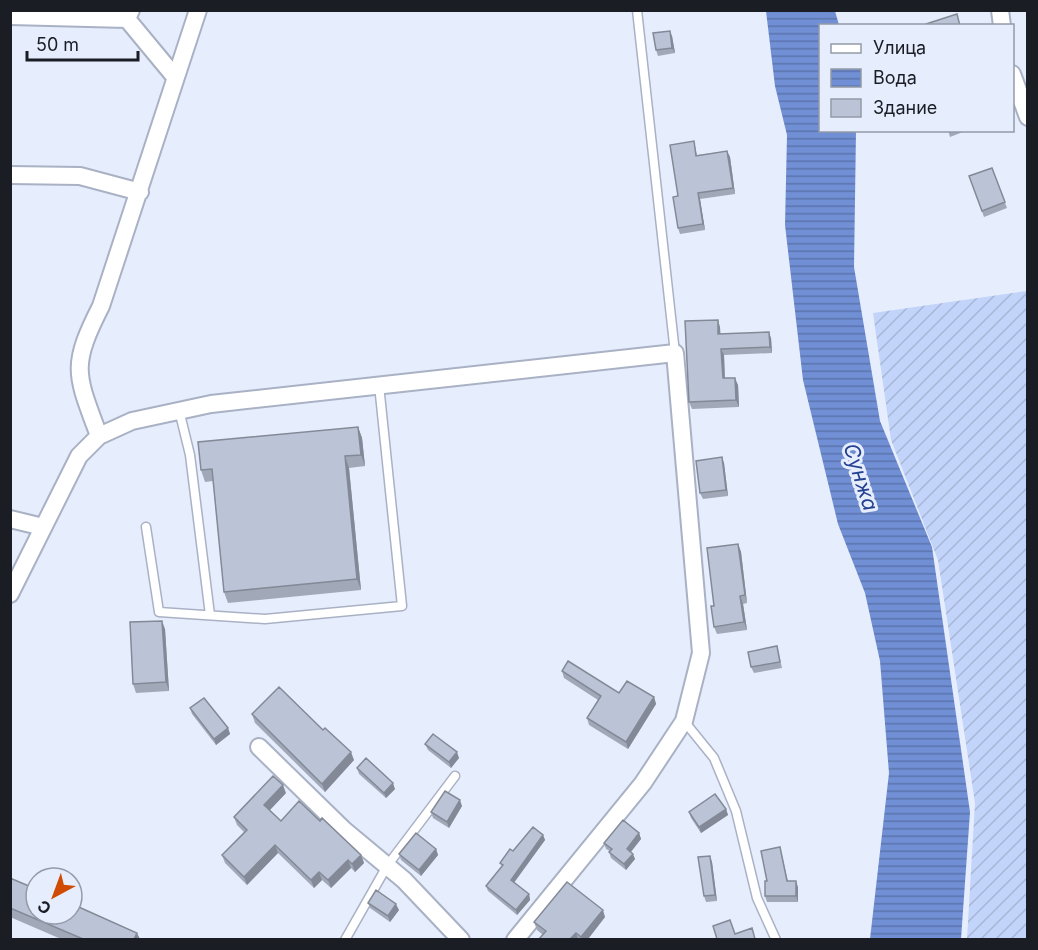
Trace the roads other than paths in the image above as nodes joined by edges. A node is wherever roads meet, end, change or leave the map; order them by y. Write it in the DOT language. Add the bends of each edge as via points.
graph roads {
  1 [pos="198,10"];
  2 [pos="637,10"];
  3 [pos="129,15"];
  4 [pos="10,16"];
  5 [pos="175,77"];
  6 [pos="1014,79"];
  7 [pos="1028,117"];
  8 [pos="10,175"];
  9 [pos="140,192"];
  10 [pos="675,353"];
  11 [pos="379,385"];
  12 [pos="179,410"];
  13 [pos="99,436"];
  14 [pos="10,519"];
  15 [pos="146,527"];
  16 [pos="43,528"];
  17 [pos="10,594"];
  18 [pos="210,615"];
  19 [pos="684,721"];
  20 [pos="259,747"];
  21 [pos="455,776"];
  22 [pos="387,866"];
  23 [pos="345,939"];
  24 [pos="461,939"];
  25 [pos="515,939"];
  26 [pos="776,939"];
  1 -- 5 [label="street"];
  2 -- 10 [label="lane"];
  3 -- 4 [label="street"];
  3 -- 5 [label="street"];
  5 -- 9 [label="street"];
  6 -- 7 [label="street"];
  8 -- 9 [label="street" via="80,176"];
  9 -- 13 [label="street" via="101,306 82,343 78,369 81,389"];
  10 -- 11 [label="street"];
  10 -- 19 [label="street" via="701,653"];
  11 -- 12 [label="street"];
  11 -- 18 [label="lane" via="402,606 265,619"];
  12 -- 13 [label="street" via="132,421"];
  12 -- 18 [label="lane" via="190,455"];
  13 -- 16 [label="street" via="79,456"];
  14 -- 16 [label="street"];
  15 -- 18 [label="lane" via="159,612"];
  16 -- 17 [label="street"];
  19 -- 25 [label="street" via="643,783"];
  19 -- 26 [label="lane" via="714,758 736,811 757,898"];
  20 -- 22 [label="street"];
  21 -- 22 [label="lane"];
  22 -- 23 [label="lane"];
  22 -- 24 [label="street"];
}
